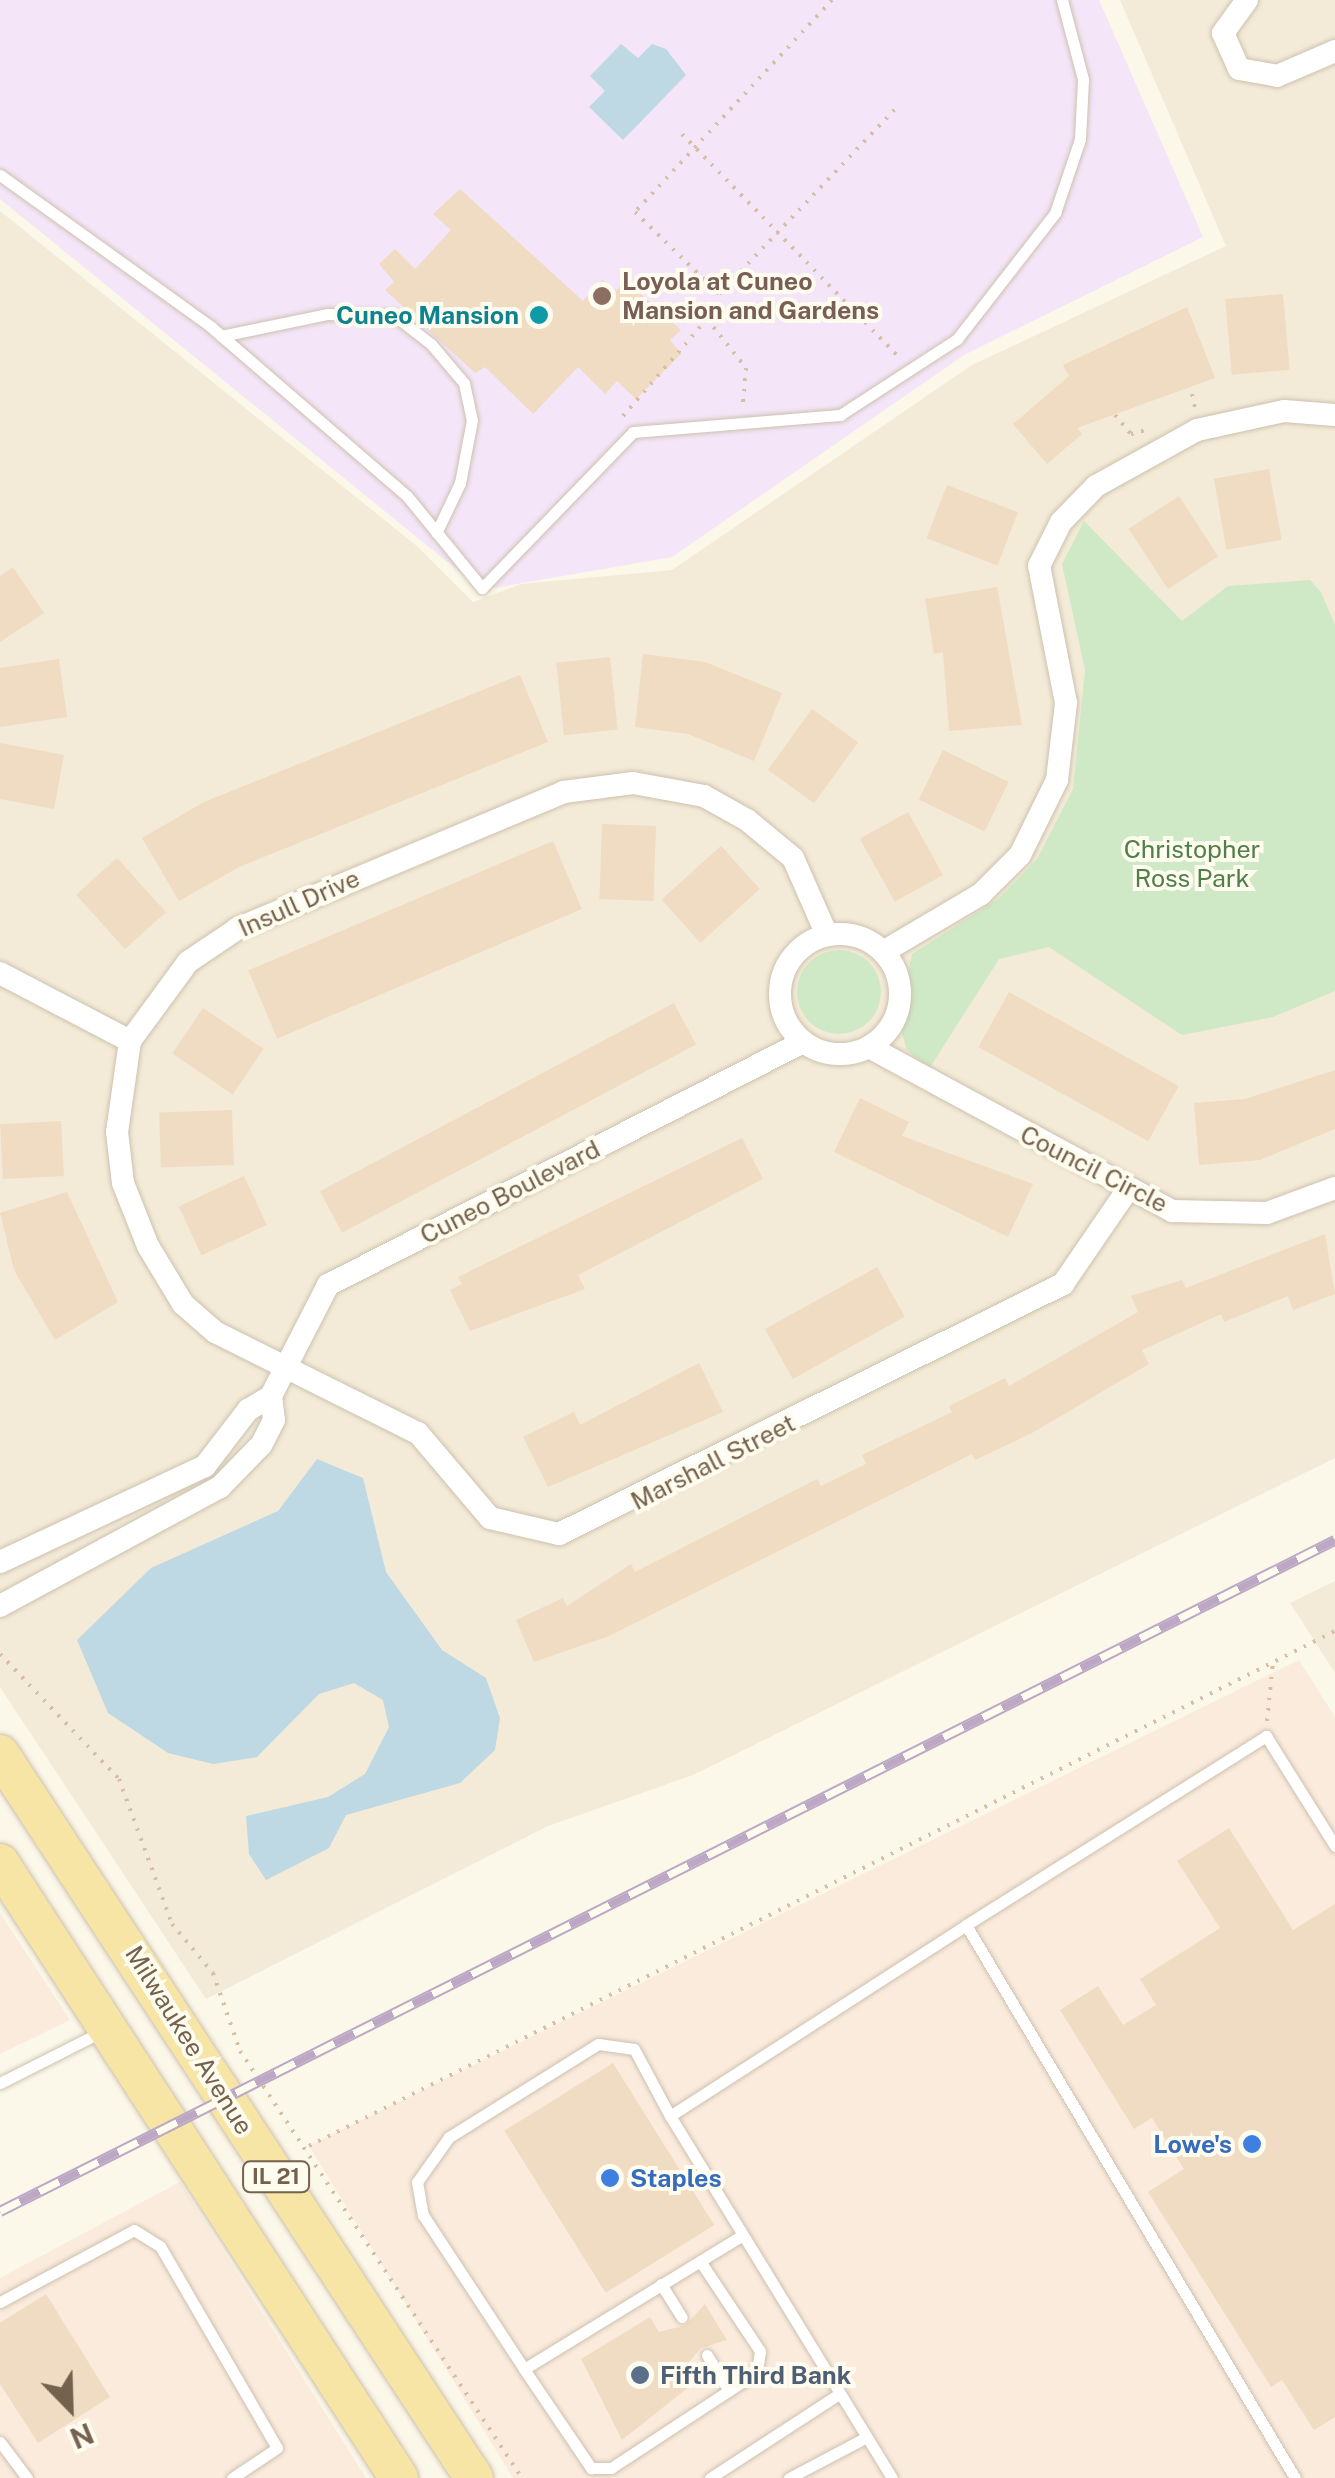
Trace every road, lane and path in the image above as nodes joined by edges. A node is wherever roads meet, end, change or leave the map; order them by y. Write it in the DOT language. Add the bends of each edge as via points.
graph roads {
  1 [pos="832,0"];
  2 [pos="1062,0"];
  3 [pos="1247,0"];
  4 [pos="1335,51"];
  5 [pos="896,107"];
  6 [pos="682,134"];
  7 [pos="695,148"];
  8 [pos="0,176"];
  9 [pos="778,232"];
  10 [pos="221,336"];
  11 [pos="914,373"];
  12 [pos="1192,394"];
  13 [pos="1114,414"];
  14 [pos="1181,414"];
  15 [pos="1335,415"];
  16 [pos="620,420"];
  17 [pos="741,423"];
  18 [pos="1154,426"];
  19 [pos="436,533"];
  20 [pos="827,935"];
  21 [pos="883,952"];
  22 [pos="0,973"];
  23 [pos="130,1041"];
  24 [pos="804,1042"];
  25 [pos="868,1047"];
  26 [pos="1335,1188"];
  27 [pos="1126,1192"];
  28 [pos="286,1362"];
  29 [pos="271,1396"];
  30 [pos="136,1498"];
  31 [pos="151,1526"];
  32 [pos="0,1562"];
  33 [pos="0,1606"];
  34 [pos="1335,1630"];
  35 [pos="0,1654"];
  36 [pos="1273,1662"];
  37 [pos="1266,1736"];
  38 [pos="0,1754"];
  39 [pos="1335,1846"];
  40 [pos="0,1863"];
  41 [pos="966,1925"];
  42 [pos="106,2029"];
  43 [pos="0,2082"];
  44 [pos="670,2116"];
  45 [pos="309,2146"];
  46 [pos="741,2236"];
  47 [pos="700,2261"];
  48 [pos="661,2284"];
  49 [pos="0,2302"];
  50 [pos="682,2318"];
  51 [pos="706,2355"];
  52 [pos="524,2369"];
  53 [pos="729,2390"];
  54 [pos="836,2396"];
  55 [pos="864,2438"];
  56 [pos="0,2442"];
  57 [pos="27,2478"];
  58 [pos="232,2478"];
  59 [pos="400,2478"];
  60 [pos="474,2478"];
  61 [pos="522,2478"];
  62 [pos="710,2478"];
  63 [pos="789,2478"];
  64 [pos="892,2478"];
  65 [pos="1295,2478"];
  1 -- 7 [label="path"];
  2 -- 11 [label="lane" via="1083,79 1080,138 1054,213 1006,285"];
  3 -- 4 [label="street" via="1224,33 1239,69 1277,76"];
  5 -- 9 [label="path"];
  6 -- 7 [label="path"];
  7 -- 9 [label="path"];
  7 -- 9 [label="path" via="634,212 719,294"];
  8 -- 10 [label="lane"];
  9 -- 11 [label="path"];
  10 -- 19 [label="lane" via="407,496"];
  10 -- 19 [label="lane" via="328,314 395,316 430,344 464,383 472,420 460,483"];
  11 -- 17 [label="lane" via="840,415"];
  12 -- 14 [label="path" via="1197,407"];
  13 -- 18 [label="path" via="1131,434"];
  15 -- 21 [label="street" via="1284,411 1197,430 1096,486 1060,522 1039,566 1066,704 1057,780 1020,855 994,881"];
  16 -- 17 [label="path" via="708,319 746,368"];
  17 -- 19 [label="lane" via="633,432 482,588"];
  20 -- 21 [label="street" via="857,936"];
  20 -- 23 [label="street, Insull Drive" via="793,858 704,796 633,782 564,792 237,928 188,962"];
  20 -- 24 [label="street" via="797,951 780,981 783,1015"];
  21 -- 25 [label="street" via="900,1003"];
  22 -- 23 [label="street"];
  23 -- 28 [label="street, Insull Drive" via="117,1132 123,1183 148,1246 184,1304 215,1332"];
  24 -- 25 [label="street" via="836,1054"];
  24 -- 28 [label="street, Cuneo Boulevard" via="328,1285"];
  25 -- 27 [label="street, Council Circle"];
  26 -- 27 [label="street, Council Circle" via="1267,1213 1216,1217"];
  27 -- 28 [label="street, Marshall Street" via="1063,1284 558,1534 490,1518 418,1433"];
  28 -- 29 [label="street, Cuneo Boulevard"];
  29 -- 30 [label="street, Cuneo Boulevard" via="248,1410 205,1466"];
  29 -- 31 [label="street, Cuneo Boulevard" via="274,1420 261,1445 220,1487"];
  30 -- 31 [label="street"];
  30 -- 32 [label="street, Cuneo Boulevard"];
  31 -- 33 [label="street, Cuneo Boulevard"];
  34 -- 36 [label="path"];
  35 -- 45 [label="path" via="119,1778 172,1924 213,1973 240,2051"];
  36 -- 37 [label="path"];
  36 -- 45 [label="path"];
  37 -- 39 [label="lane"];
  37 -- 41 [label="lane"];
  38 -- 60 [label="main road, Milwaukee Avenue / IL 21"];
  40 -- 42 [label="main road, IL 21"];
  41 -- 44 [label="lane"];
  41 -- 65 [label="lane"];
  42 -- 43 [label="lane"];
  42 -- 59 [label="main road, IL 21"];
  44 -- 46 [label="lane"];
  44 -- 52 [label="lane" via="634,2049 598,2044 450,2137 417,2182 422,2214"];
  45 -- 61 [label="path"];
  46 -- 47 [label="lane"];
  46 -- 54 [label="lane"];
  47 -- 48 [label="lane"];
  47 -- 53 [label="lane" via="760,2351 757,2372"];
  48 -- 50 [label="lane"];
  48 -- 52 [label="lane"];
  49 -- 58 [label="lane" via="134,2230 160,2246 278,2448"];
  51 -- 53 [label="lane"];
  52 -- 53 [label="lane" via="591,2468 611,2468"];
  54 -- 55 [label="lane"];
  54 -- 62 [label="lane"];
  55 -- 63 [label="lane"];
  55 -- 64 [label="lane"];
  56 -- 57 [label="lane"];
}
